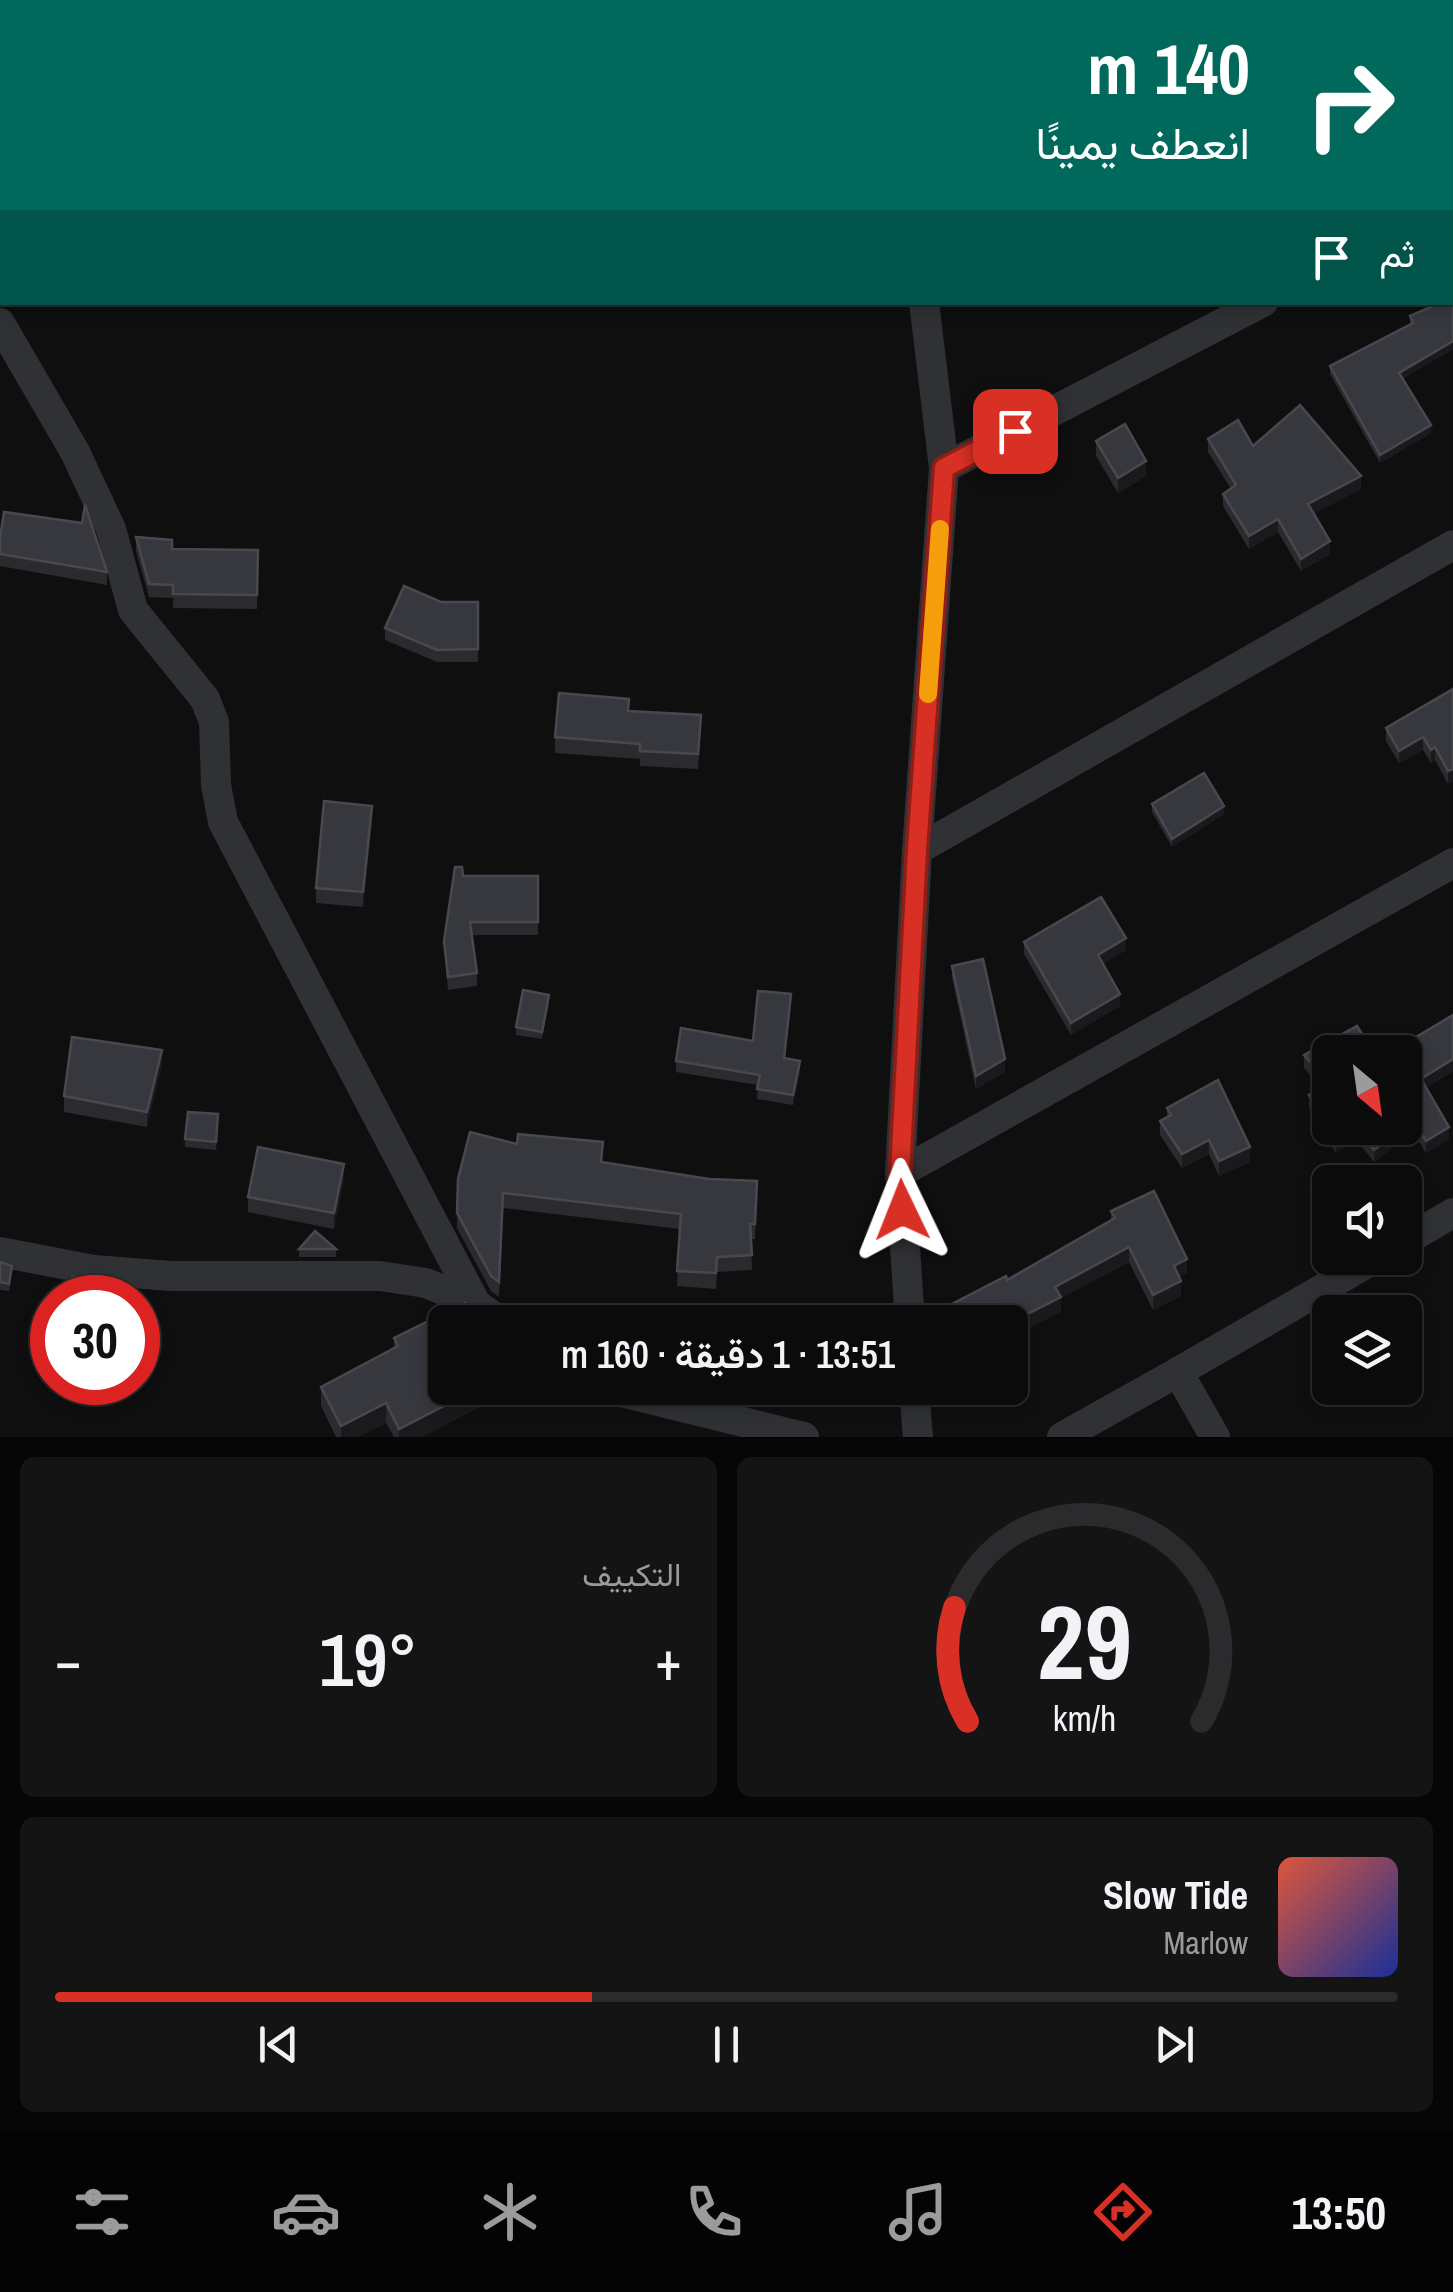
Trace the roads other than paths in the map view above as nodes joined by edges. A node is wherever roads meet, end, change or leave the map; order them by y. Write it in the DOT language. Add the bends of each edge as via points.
graph roads {
  1 [pos="924,305"];
  2 [pos="1257,305"];
  3 [pos="0,323"];
  4 [pos="944,468"];
  5 [pos="1453,545"];
  6 [pos="917,850"];
  7 [pos="1453,863"];
  8 [pos="900,1173"];
  9 [pos="1453,1213"];
  10 [pos="1422,1231"];
  11 [pos="0,1252"];
  12 [pos="1346,1275"];
  13 [pos="476,1304"];
  14 [pos="909,1305"];
  15 [pos="1178,1372"];
  16 [pos="674,1405"];
  17 [pos="915,1405"];
  18 [pos="804,1437"];
  19 [pos="918,1437"];
  20 [pos="1062,1437"];
  21 [pos="1214,1437"];
  1 -- 4 [label="street"];
  2 -- 4 [label="street"];
  3 -- 13 [label="street" via="76,452 110,529 134,610 205,699 214,722 223,822"];
  4 -- 6 [label="street"];
  5 -- 6 [label="street"];
  6 -- 8 [label="street"];
  7 -- 8 [label="street"];
  8 -- 14 [label="street"];
  9 -- 10 [label="street"];
  11 -- 13 [label="street" via="171,1276 380,1276 426,1282"];
  12 -- 15 [label="street"];
  15 -- 20 [label="street"];
  15 -- 21 [label="street"];
  16 -- 18 [label="street"];
  17 -- 19 [label="street"];
}
